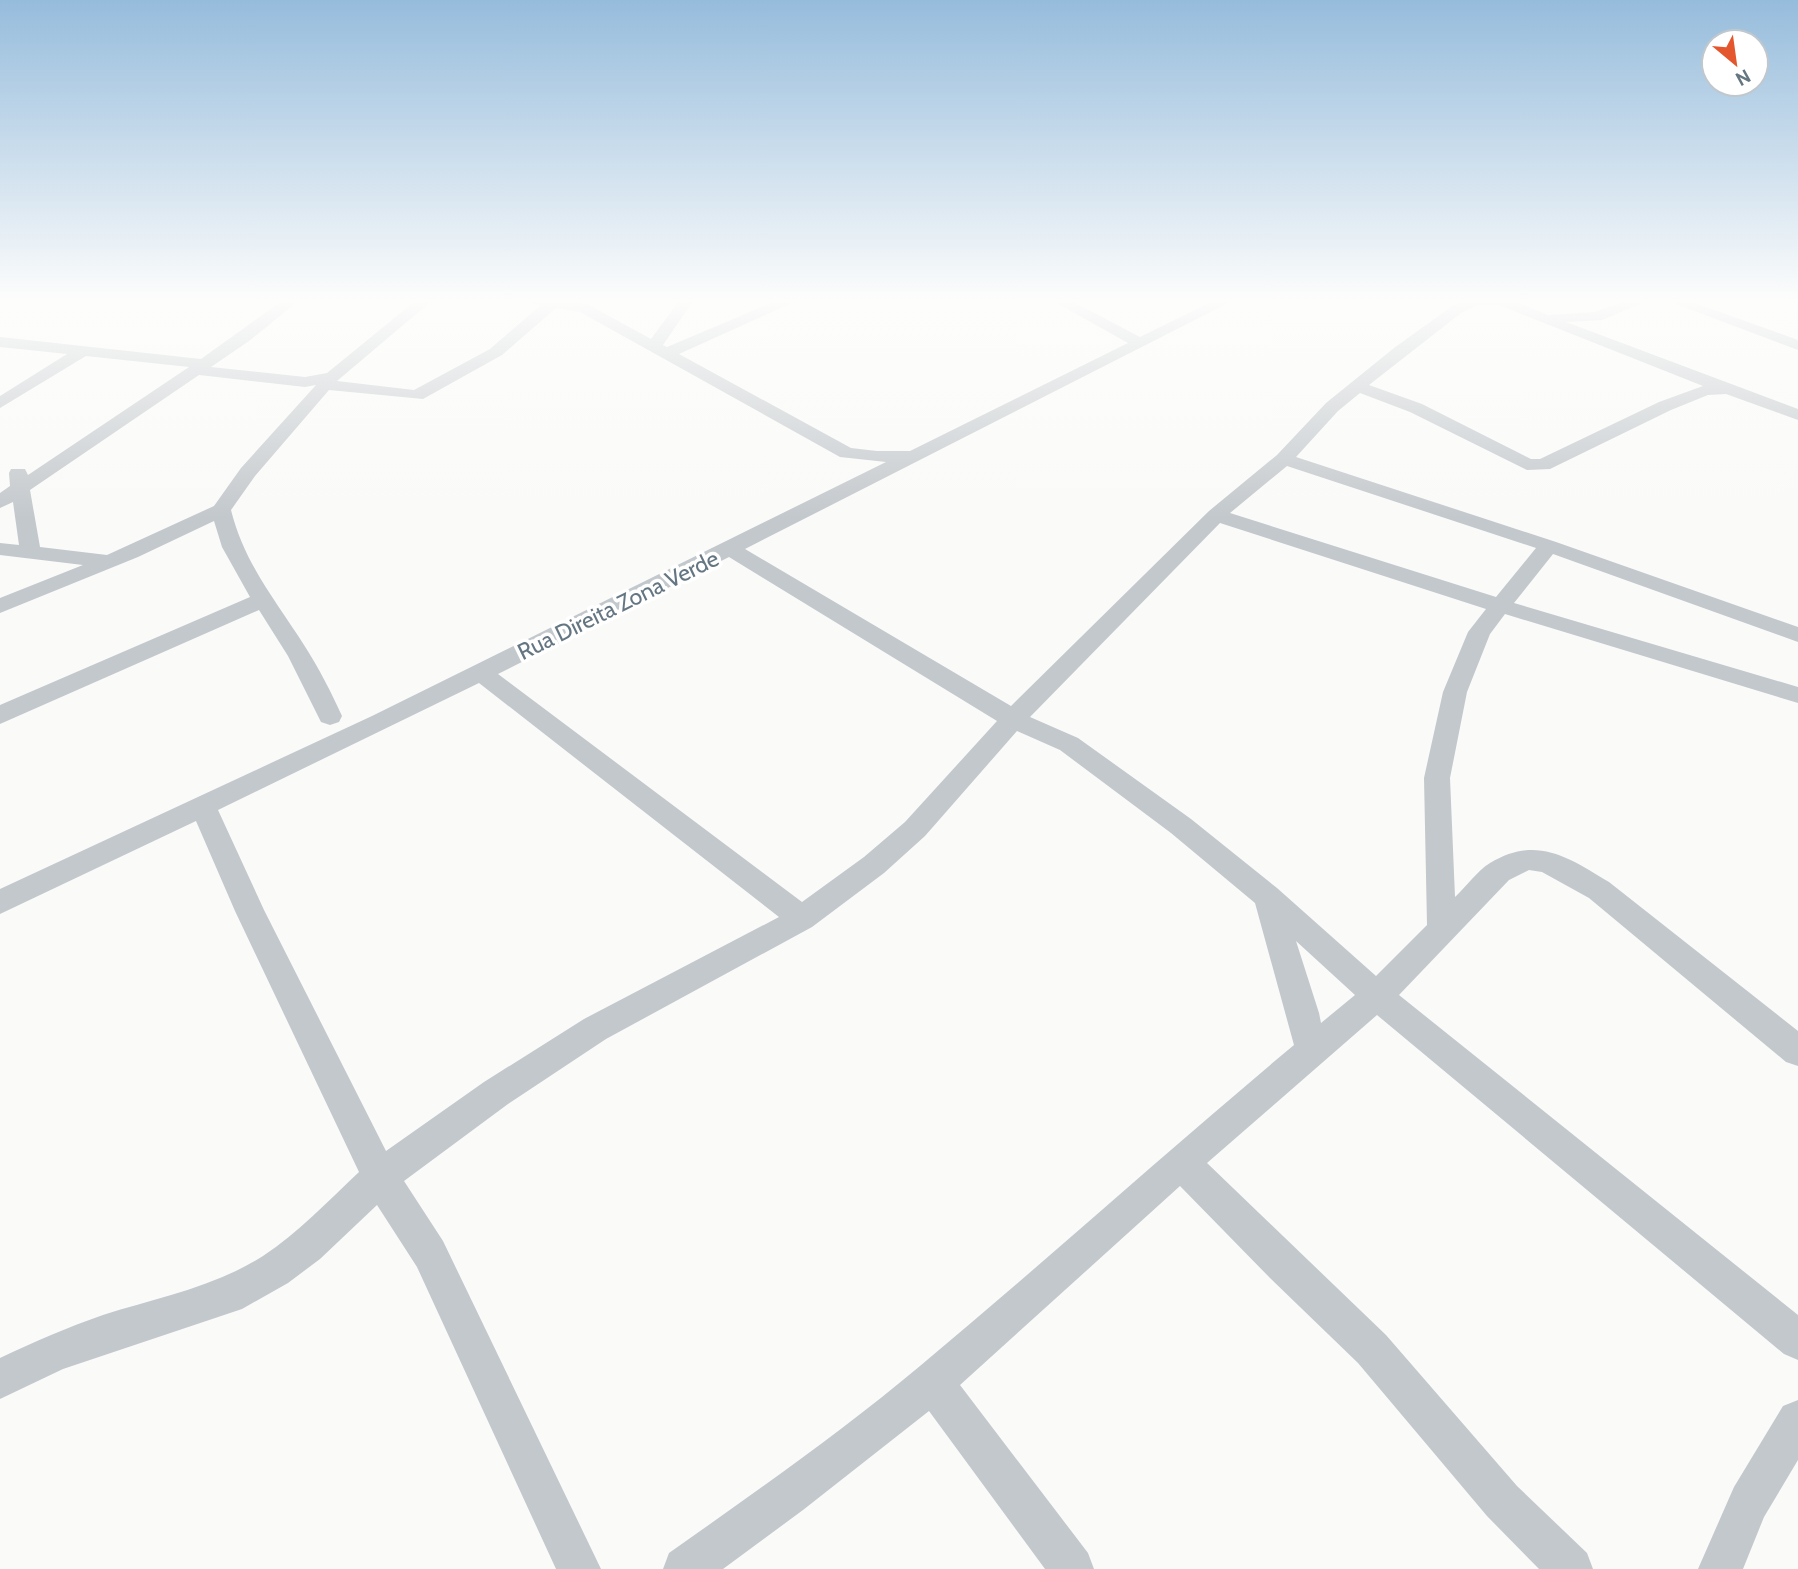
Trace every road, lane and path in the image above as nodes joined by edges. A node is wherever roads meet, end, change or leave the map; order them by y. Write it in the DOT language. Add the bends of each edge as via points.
graph roads {
  1 [pos="49,371"];
  2 [pos="195,371"];
  3 [pos="231,371"];
  4 [pos="342,371"];
  5 [pos="461,371"];
  6 [pos="696,371"];
  7 [pos="1084,371"];
  8 [pos="1376,371"];
  9 [pos="1671,371"];
  10 [pos="306,382"];
  11 [pos="1704,385"];
  12 [pos="1358,386"];
  13 [pos="324,387"];
  14 [pos="0,403"];
  15 [pos="1798,415"];
  16 [pos="846,453"];
  17 [pos="916,456"];
  18 [pos="1284,459"];
  19 [pos="13,477"];
  20 [pos="857,485"];
  21 [pos="0,502"];
  22 [pos="221,510"];
  23 [pos="1216,515"];
  24 [pos="1549,546"];
  25 [pos="0,549"];
  26 [pos="731,549"];
  27 [pos="30,552"];
  28 [pos="72,559"];
  29 [pos="110,562"];
  30 [pos="51,584"];
  31 [pos="264,599"];
  32 [pos="1498,605"];
  33 [pos="0,606"];
  34 [pos="1798,635"];
  35 [pos="481,673"];
  36 [pos="1798,695"];
  37 [pos="0,715"];
  38 [pos="330,716"];
  39 [pos="1013,719"];
  40 [pos="381,722"];
  41 [pos="303,758"];
  42 [pos="203,806"];
  43 [pos="1267,895"];
  44 [pos="0,902"];
  45 [pos="802,918"];
  46 [pos="1442,929"];
  47 [pos="1377,996"];
  48 [pos="1312,1051"];
  49 [pos="1798,1051"];
  50 [pos="1181,1162"];
  51 [pos="380,1177"];
  52 [pos="1798,1340"];
  53 [pos="0,1379"];
  54 [pos="933,1382"];
  55 [pos="1798,1421"];
  56 [pos="579,1569"];
  57 [pos="685,1569"];
  58 [pos="1072,1569"];
  59 [pos="1571,1569"];
  60 [pos="1720,1569"];
  1 -- 14 [label="street"];
  2 -- 19 [label="street" via="57,464"];
  3 -- 10 [label="street"];
  4 -- 13 [label="street"];
  5 -- 13 [label="street" via="417,395"];
  6 -- 16 [label="street"];
  7 -- 17 [label="street, Rua Direita Zona Verde"];
  8 -- 12 [label="street"];
  9 -- 11 [label="street"];
  10 -- 13 [label="street"];
  10 -- 13 [label="street"];
  11 -- 12 [label="street" via="1536,466 1407,403"];
  11 -- 15 [label="street"];
  12 -- 18 [label="street"];
  13 -- 22 [label="street" via="248,472"];
  16 -- 17 [label="street"];
  16 -- 20 [label="street"];
  17 -- 20 [label="street, Rua Direita Zona Verde"];
  18 -- 23 [label="street"];
  18 -- 24 [label="street"];
  19 -- 21 [label="street"];
  19 -- 27 [label="street"];
  20 -- 26 [label="street, Rua Direita Zona Verde"];
  22 -- 29 [label="street"];
  22 -- 31 [label="street" via="224,529"];
  23 -- 32 [label="street"];
  23 -- 39 [label="street"];
  24 -- 32 [label="street"];
  24 -- 34 [label="street"];
  25 -- 27 [label="street"];
  26 -- 35 [label="street, Rua Direita Zona Verde"];
  26 -- 39 [label="street"];
  27 -- 28 [label="street"];
  28 -- 29 [label="street"];
  28 -- 30 [label="street"];
  29 -- 30 [label="street"];
  30 -- 33 [label="street"];
  31 -- 37 [label="street"];
  31 -- 38 [label="street" via="298,651"];
  32 -- 36 [label="street"];
  32 -- 46 [label="street" via="1479,632 1455,692 1437,778"];
  35 -- 40 [label="street, Rua Direita Zona Verde"];
  35 -- 45 [label="street"];
  38 -- 40 [label="street"];
  38 -- 41 [label="street"];
  39 -- 43 [label="street" via="1069,744"];
  39 -- 45 [label="street" via="915,829"];
  40 -- 41 [label="street, Rua Direita Zona Verde"];
  41 -- 42 [label="street, Rua Direita Zona Verde"];
  42 -- 44 [label="street, Rua Direita Zona Verde"];
  42 -- 51 [label="street"];
  43 -- 47 [label="street"];
  43 -- 48 [label="street"];
  45 -- 51 [label="street" via="595,1029"];
  46 -- 47 [label="street"];
  46 -- 49 [label="street" via="1499,872 1527,859 1546,861 1599,890"];
  47 -- 48 [label="street"];
  47 -- 52 [label="street"];
  48 -- 50 [label="street"];
  50 -- 54 [label="street"];
  50 -- 59 [label="street" via="1372,1349 1502,1501"];
  51 -- 53 [label="street" via="307,1246 275,1270 228,1295 100,1336"];
  51 -- 56 [label="street" via="430,1254"];
  54 -- 57 [label="street"];
  54 -- 58 [label="street"];
  55 -- 60 [label="street" via="1749,1502"];
}
